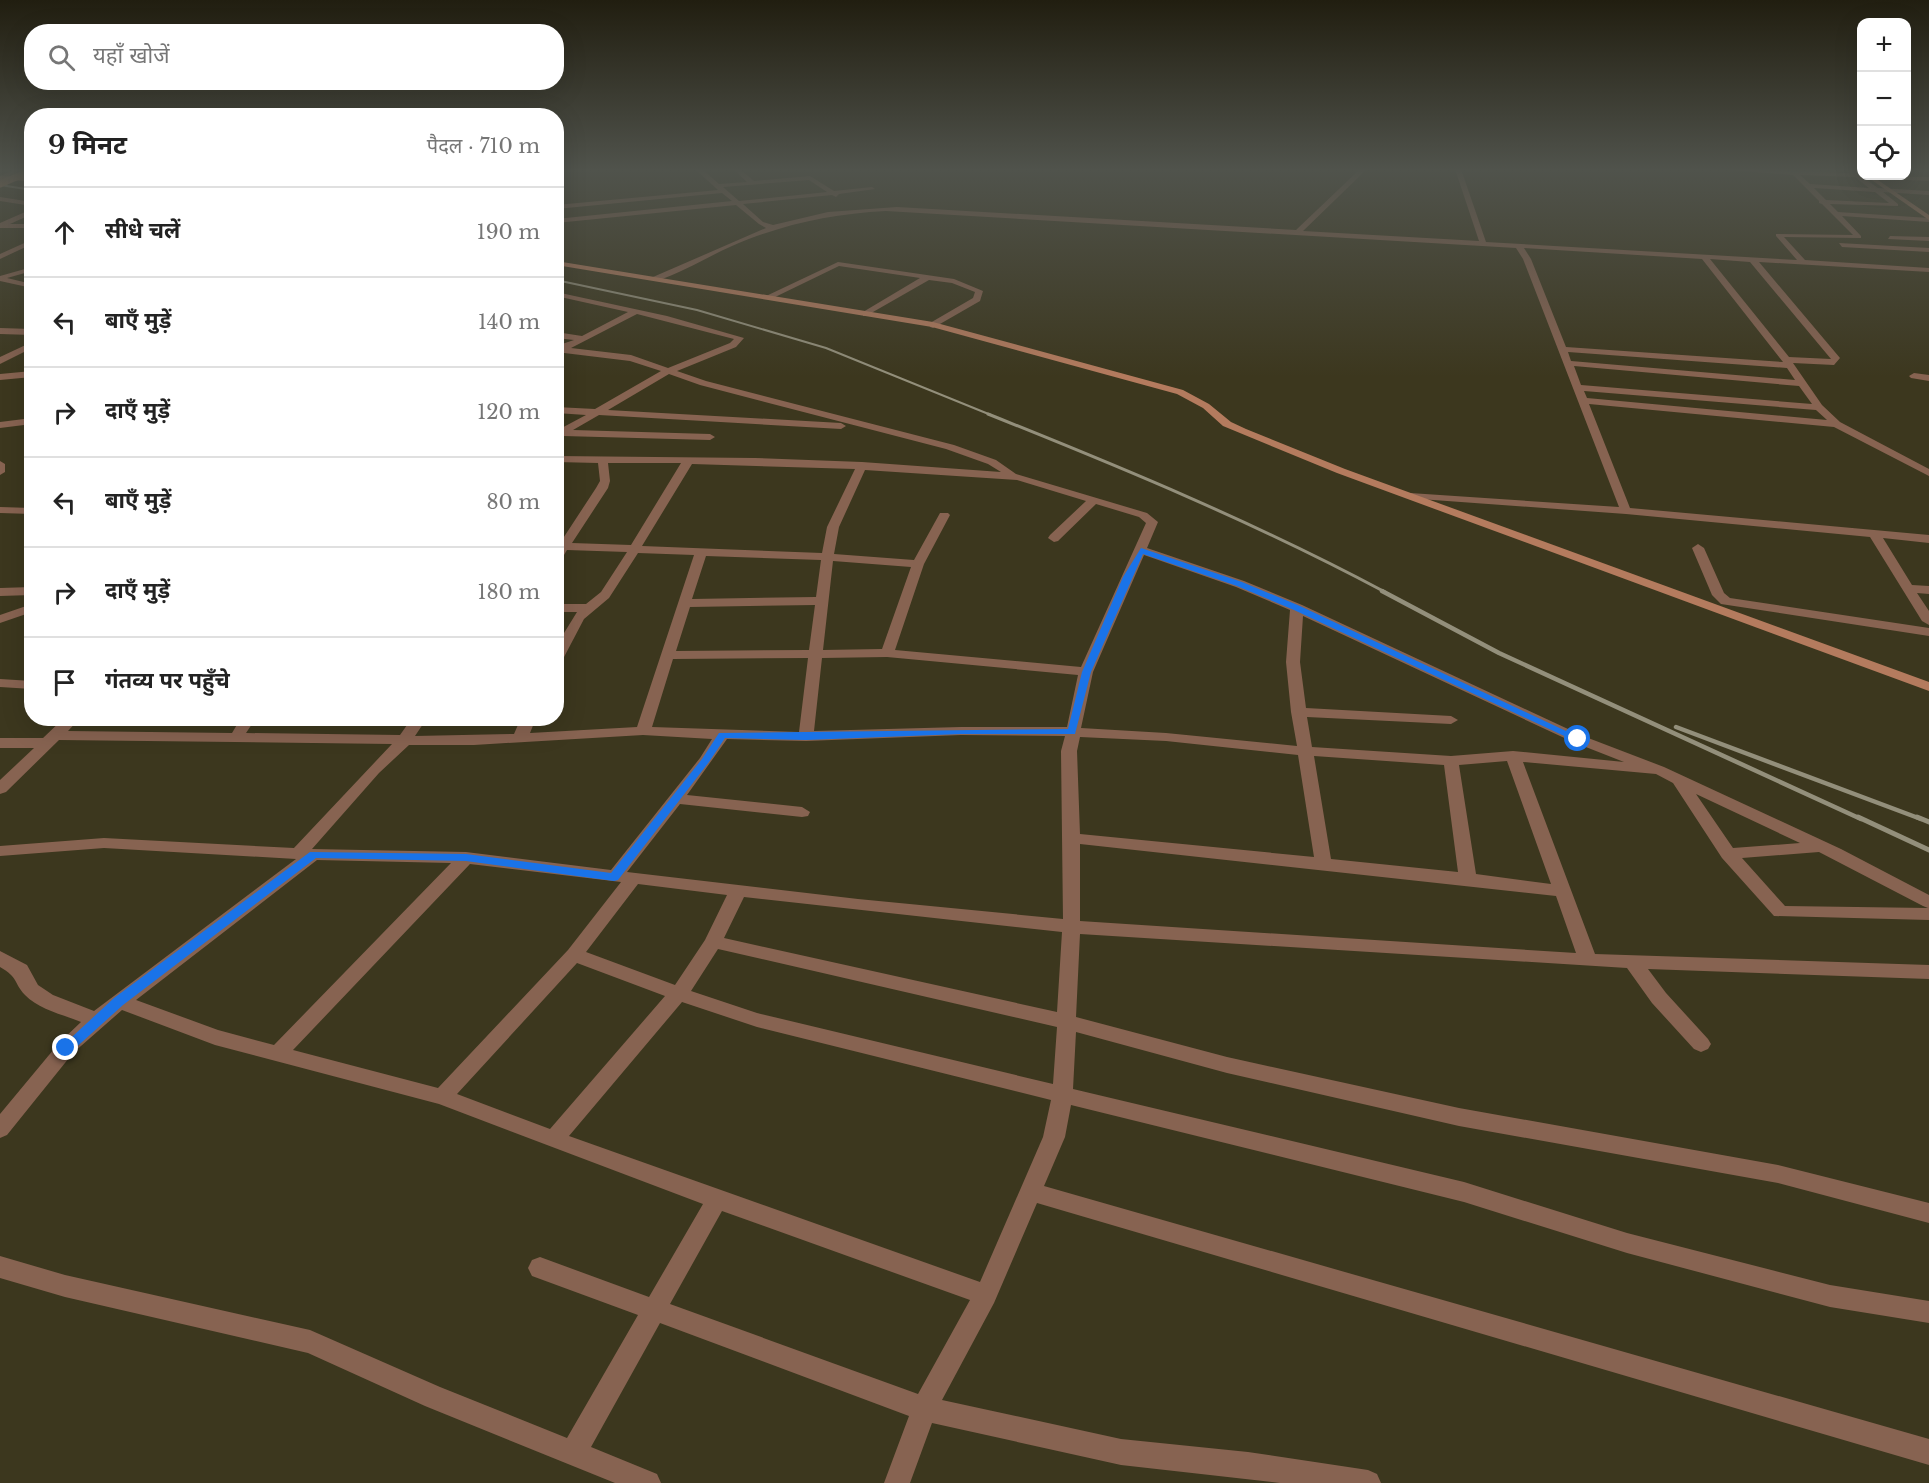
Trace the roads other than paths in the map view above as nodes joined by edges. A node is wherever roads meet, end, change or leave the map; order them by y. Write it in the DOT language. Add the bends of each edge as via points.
graph roads {
  1 [pos="750,238"];
  2 [pos="1410,238"];
  3 [pos="1481,238"];
  4 [pos="1780,238"];
  5 [pos="1910,238"];
  6 [pos="1929,239"];
  7 [pos="1782,242"];
  8 [pos="1483,243"];
  9 [pos="24,245"];
  10 [pos="1518,245"];
  11 [pos="1929,250"];
  12 [pos="1704,256"];
  13 [pos="0,257"];
  14 [pos="1751,258"];
  15 [pos="1802,261"];
  16 [pos="564,264"];
  17 [pos="1929,270"];
  18 [pos="24,271"];
  19 [pos="928,277"];
  20 [pos="0,278"];
  21 [pos="656,279"];
  22 [pos="24,284"];
  23 [pos="564,296"];
  24 [pos="768,297"];
  25 [pos="637,311"];
  26 [pos="866,314"];
  27 [pos="933,325"];
  28 [pos="0,331"];
  29 [pos="24,332"];
  30 [pos="564,336"];
  31 [pos="581,338"];
  32 [pos="564,346"];
  33 [pos="24,348"];
  34 [pos="1562,349"];
  35 [pos="564,350"];
  36 [pos="0,361"];
  37 [pos="1568,363"];
  38 [pos="1787,363"];
  39 [pos="666,372"];
  40 [pos="24,375"];
  41 [pos="1914,376"];
  42 [pos="0,377"];
  43 [pos="1929,378"];
  44 [pos="1800,383"];
  45 [pos="1578,388"];
  46 [pos="1583,401"];
  47 [pos="1818,407"];
  48 [pos="564,410"];
  49 [pos="598,410"];
  50 [pos="24,421"];
  51 [pos="1836,424"];
  52 [pos="0,425"];
  53 [pos="886,430"];
  54 [pos="564,431"];
  55 [pos="564,434"];
  56 [pos="710,437"];
  57 [pos="564,459"];
  58 [pos="603,461"];
  59 [pos="688,461"];
  60 [pos="0,464"];
  61 [pos="862,465"];
  62 [pos="0,472"];
  63 [pos="1929,473"];
  64 [pos="1018,477"];
  65 [pos="1410,495"];
  66 [pos="1094,500"];
  67 [pos="0,510"];
  68 [pos="24,511"];
  69 [pos="1626,511"];
  70 [pos="944,515"];
  71 [pos="1874,534"];
  72 [pos="1054,538"];
  73 [pos="1929,539"];
  74 [pos="564,543"];
  75 [pos="1698,548"];
  76 [pos="564,550"];
  77 [pos="633,550"];
  78 [pos="1141,550"];
  79 [pos="701,553"];
  80 [pos="827,557"];
  81 [pos="918,564"];
  82 [pos="1909,588"];
  83 [pos="1929,590"];
  84 [pos="24,591"];
  85 [pos="0,592"];
  86 [pos="820,601"];
  87 [pos="686,603"];
  88 [pos="564,608"];
  89 [pos="587,608"];
  90 [pos="1297,608"];
  91 [pos="24,611"];
  92 [pos="0,619"];
  93 [pos="1929,621"];
  94 [pos="1929,632"];
  95 [pos="564,643"];
  96 [pos="887,653"];
  97 [pos="669,655"];
  98 [pos="814,655"];
  99 [pos="1086,672"];
  100 [pos="0,683"];
  101 [pos="24,684"];
  102 [pos="1929,687"];
  103 [pos="1298,712"];
  104 [pos="1451,720"];
  105 [pos="65,726"];
  106 [pos="244,726"];
  107 [pos="414,726"];
  108 [pos="525,726"];
  109 [pos="643,732"];
  110 [pos="1072,732"];
  111 [pos="722,735"];
  112 [pos="237,736"];
  113 [pos="806,737"];
  114 [pos="520,738"];
  115 [pos="51,739"];
  116 [pos="404,741"];
  117 [pos="0,743"];
  118 [pos="1307,751"];
  119 [pos="1513,756"];
  120 [pos="1451,761"];
  121 [pos="1659,770"];
  122 [pos="1680,781"];
  123 [pos="0,789"];
  124 [pos="676,799"];
  125 [pos="802,812"];
  126 [pos="1071,838"];
  127 [pos="1822,847"];
  128 [pos="0,850"];
  129 [pos="306,854"];
  130 [pos="1728,854"];
  131 [pos="466,858"];
  132 [pos="1323,864"];
  133 [pos="614,877"];
  134 [pos="633,879"];
  135 [pos="1468,879"];
  136 [pos="738,891"];
  137 [pos="1562,891"];
  138 [pos="1929,902"];
  139 [pos="1929,914"];
  140 [pos="1072,927"];
  141 [pos="713,942"];
  142 [pos="574,955"];
  143 [pos="0,958"];
  144 [pos="1588,960"];
  145 [pos="1633,962"];
  146 [pos="1929,972"];
  147 [pos="679,993"];
  148 [pos="118,1001"];
  149 [pos="96,1020"];
  150 [pos="1067,1022"];
  151 [pos="1701,1044"];
  152 [pos="278,1053"];
  153 [pos="1063,1094"];
  154 [pos="442,1097"];
  155 [pos="0,1130"];
  156 [pos="553,1140"];
  157 [pos="1030,1192"];
  158 [pos="718,1198"];
  159 [pos="1929,1213"];
  160 [pos="0,1267"];
  161 [pos="540,1268"];
  162 [pos="986,1295"];
  163 [pos="657,1309"];
  164 [pos="1929,1312"];
  165 [pos="924,1408"];
  166 [pos="1929,1452"];
  167 [pos="573,1453"];
  168 [pos="648,1483"];
  169 [pos="897,1483"];
  170 [pos="1368,1483"];
  1 -- 21 [label="street"];
  2 -- 8 [label="street"];
  3 -- 8 [label="street"];
  4 -- 7 [label="street"];
  5 -- 6 [label="street"];
  7 -- 11 [label="street"];
  7 -- 15 [label="street"];
  8 -- 10 [label="street"];
  9 -- 13 [label="street"];
  10 -- 12 [label="street"];
  10 -- 34 [label="street"];
  12 -- 14 [label="street"];
  12 -- 38 [label="street"];
  14 -- 15 [label="street"];
  14 -- 38 [label="street" via="1836,358 1834,362"];
  15 -- 17 [label="street"];
  16 -- 21 [label="street"];
  18 -- 20 [label="street"];
  19 -- 24 [label="street" via="838,264"];
  19 -- 26 [label="street"];
  19 -- 27 [label="street" via="979,291 979,296"];
  20 -- 22 [label="street"];
  21 -- 24 [label="street"];
  23 -- 25 [label="street"];
  24 -- 26 [label="street"];
  25 -- 31 [label="street"];
  25 -- 39 [label="street" via="740,338 733,345"];
  26 -- 27 [label="street"];
  27 -- 65 [label="street" via="1180,392 1242,431"];
  28 -- 29 [label="street"];
  30 -- 31 [label="street"];
  31 -- 32 [label="street"];
  33 -- 36 [label="street"];
  34 -- 37 [label="street"];
  34 -- 38 [label="street"];
  35 -- 39 [label="street" via="631,358"];
  37 -- 44 [label="street"];
  37 -- 45 [label="street"];
  38 -- 44 [label="street"];
  39 -- 49 [label="street"];
  39 -- 53 [label="street"];
  40 -- 42 [label="street"];
  41 -- 43 [label="street"];
  44 -- 47 [label="street"];
  45 -- 46 [label="street"];
  45 -- 47 [label="street"];
  46 -- 51 [label="street"];
  46 -- 69 [label="street"];
  47 -- 51 [label="street"];
  48 -- 49 [label="street"];
  49 -- 53 [label="street"];
  49 -- 54 [label="street"];
  50 -- 52 [label="street"];
  51 -- 63 [label="street"];
  53 -- 64 [label="street" via="972,454"];
  55 -- 56 [label="street"];
  57 -- 58 [label="street"];
  58 -- 59 [label="street"];
  58 -- 74 [label="street" via="602,488"];
  59 -- 61 [label="street"];
  59 -- 77 [label="street"];
  60 -- 62 [label="street"];
  61 -- 64 [label="street"];
  61 -- 80 [label="street" via="833,527"];
  64 -- 66 [label="street"];
  65 -- 69 [label="street"];
  65 -- 102 [label="street"];
  66 -- 72 [label="street"];
  66 -- 78 [label="street" via="1143,515 1152,522"];
  67 -- 68 [label="street"];
  69 -- 71 [label="street"];
  70 -- 81 [label="street"];
  71 -- 73 [label="street"];
  71 -- 82 [label="street"];
  75 -- 94 [label="street" via="1718,596 1726,601"];
  76 -- 77 [label="street"];
  77 -- 79 [label="street"];
  77 -- 89 [label="street" via="604,595"];
  78 -- 90 [label="street"];
  78 -- 99 [label="street"];
  79 -- 80 [label="street"];
  79 -- 87 [label="street"];
  80 -- 81 [label="street"];
  80 -- 86 [label="street"];
  81 -- 96 [label="street"];
  82 -- 83 [label="street"];
  82 -- 93 [label="street"];
  84 -- 85 [label="street"];
  86 -- 87 [label="street"];
  86 -- 98 [label="street"];
  87 -- 97 [label="street"];
  88 -- 89 [label="street"];
  89 -- 95 [label="street"];
  90 -- 103 [label="street" via="1293,662"];
  90 -- 121 [label="street" via="1578,739"];
  91 -- 92 [label="street"];
  96 -- 98 [label="street"];
  96 -- 99 [label="street"];
  97 -- 98 [label="street"];
  97 -- 109 [label="street"];
  98 -- 113 [label="street"];
  99 -- 110 [label="street"];
  100 -- 101 [label="street"];
  103 -- 104 [label="street"];
  103 -- 118 [label="street"];
  105 -- 115 [label="street"];
  106 -- 112 [label="street"];
  107 -- 116 [label="street"];
  108 -- 114 [label="street"];
  109 -- 111 [label="street"];
  109 -- 114 [label="street"];
  110 -- 113 [label="street" via="961,731"];
  110 -- 118 [label="street" via="1166,736"];
  110 -- 126 [label="street"];
  111 -- 113 [label="street"];
  111 -- 124 [label="street"];
  112 -- 115 [label="street"];
  112 -- 116 [label="street"];
  114 -- 116 [label="street"];
  115 -- 117 [label="street"];
  115 -- 123 [label="street"];
  116 -- 129 [label="street" via="374,770"];
  118 -- 120 [label="street"];
  118 -- 132 [label="street"];
  119 -- 120 [label="street"];
  119 -- 121 [label="street"];
  119 -- 137 [label="street"];
  120 -- 135 [label="street"];
  121 -- 122 [label="street"];
  122 -- 127 [label="street"];
  122 -- 130 [label="street"];
  124 -- 125 [label="street"];
  124 -- 133 [label="street"];
  126 -- 132 [label="street"];
  126 -- 140 [label="street"];
  127 -- 130 [label="street"];
  127 -- 138 [label="street"];
  128 -- 129 [label="street" via="104,843"];
  129 -- 131 [label="street"];
  129 -- 148 [label="street"];
  130 -- 139 [label="street" via="1780,912"];
  131 -- 133 [label="street"];
  131 -- 152 [label="street"];
  132 -- 135 [label="street"];
  133 -- 134 [label="street"];
  134 -- 136 [label="street"];
  134 -- 142 [label="street"];
  135 -- 137 [label="street"];
  136 -- 140 [label="street"];
  136 -- 141 [label="street"];
  137 -- 144 [label="street"];
  140 -- 144 [label="street"];
  140 -- 150 [label="street"];
  141 -- 147 [label="street"];
  141 -- 150 [label="street"];
  142 -- 147 [label="street"];
  142 -- 154 [label="street"];
  143 -- 149 [label="street" via="20,970 31,990 46,1000"];
  144 -- 145 [label="street"];
  145 -- 146 [label="street"];
  145 -- 151 [label="street"];
  147 -- 153 [label="street" via="756,1020"];
  147 -- 156 [label="street"];
  148 -- 149 [label="street"];
  148 -- 152 [label="street" via="182,1027"];
  149 -- 155 [label="street" via="66,1048"];
  150 -- 153 [label="street"];
  150 -- 159 [label="street" via="1227,1065 1436,1112 1778,1174"];
  152 -- 154 [label="street"];
  153 -- 157 [label="street" via="1054,1137"];
  153 -- 164 [label="street" via="1464,1192 1627,1243 1830,1296"];
  154 -- 156 [label="street"];
  156 -- 158 [label="street"];
  157 -- 162 [label="street"];
  157 -- 166 [label="street"];
  158 -- 162 [label="street"];
  158 -- 163 [label="street"];
  160 -- 167 [label="street" via="65,1286 310,1342"];
  161 -- 163 [label="street"];
  162 -- 165 [label="street"];
  163 -- 165 [label="street"];
  163 -- 167 [label="street"];
  165 -- 169 [label="street"];
  165 -- 170 [label="street" via="1121,1452"];
  167 -- 168 [label="street"];
}
